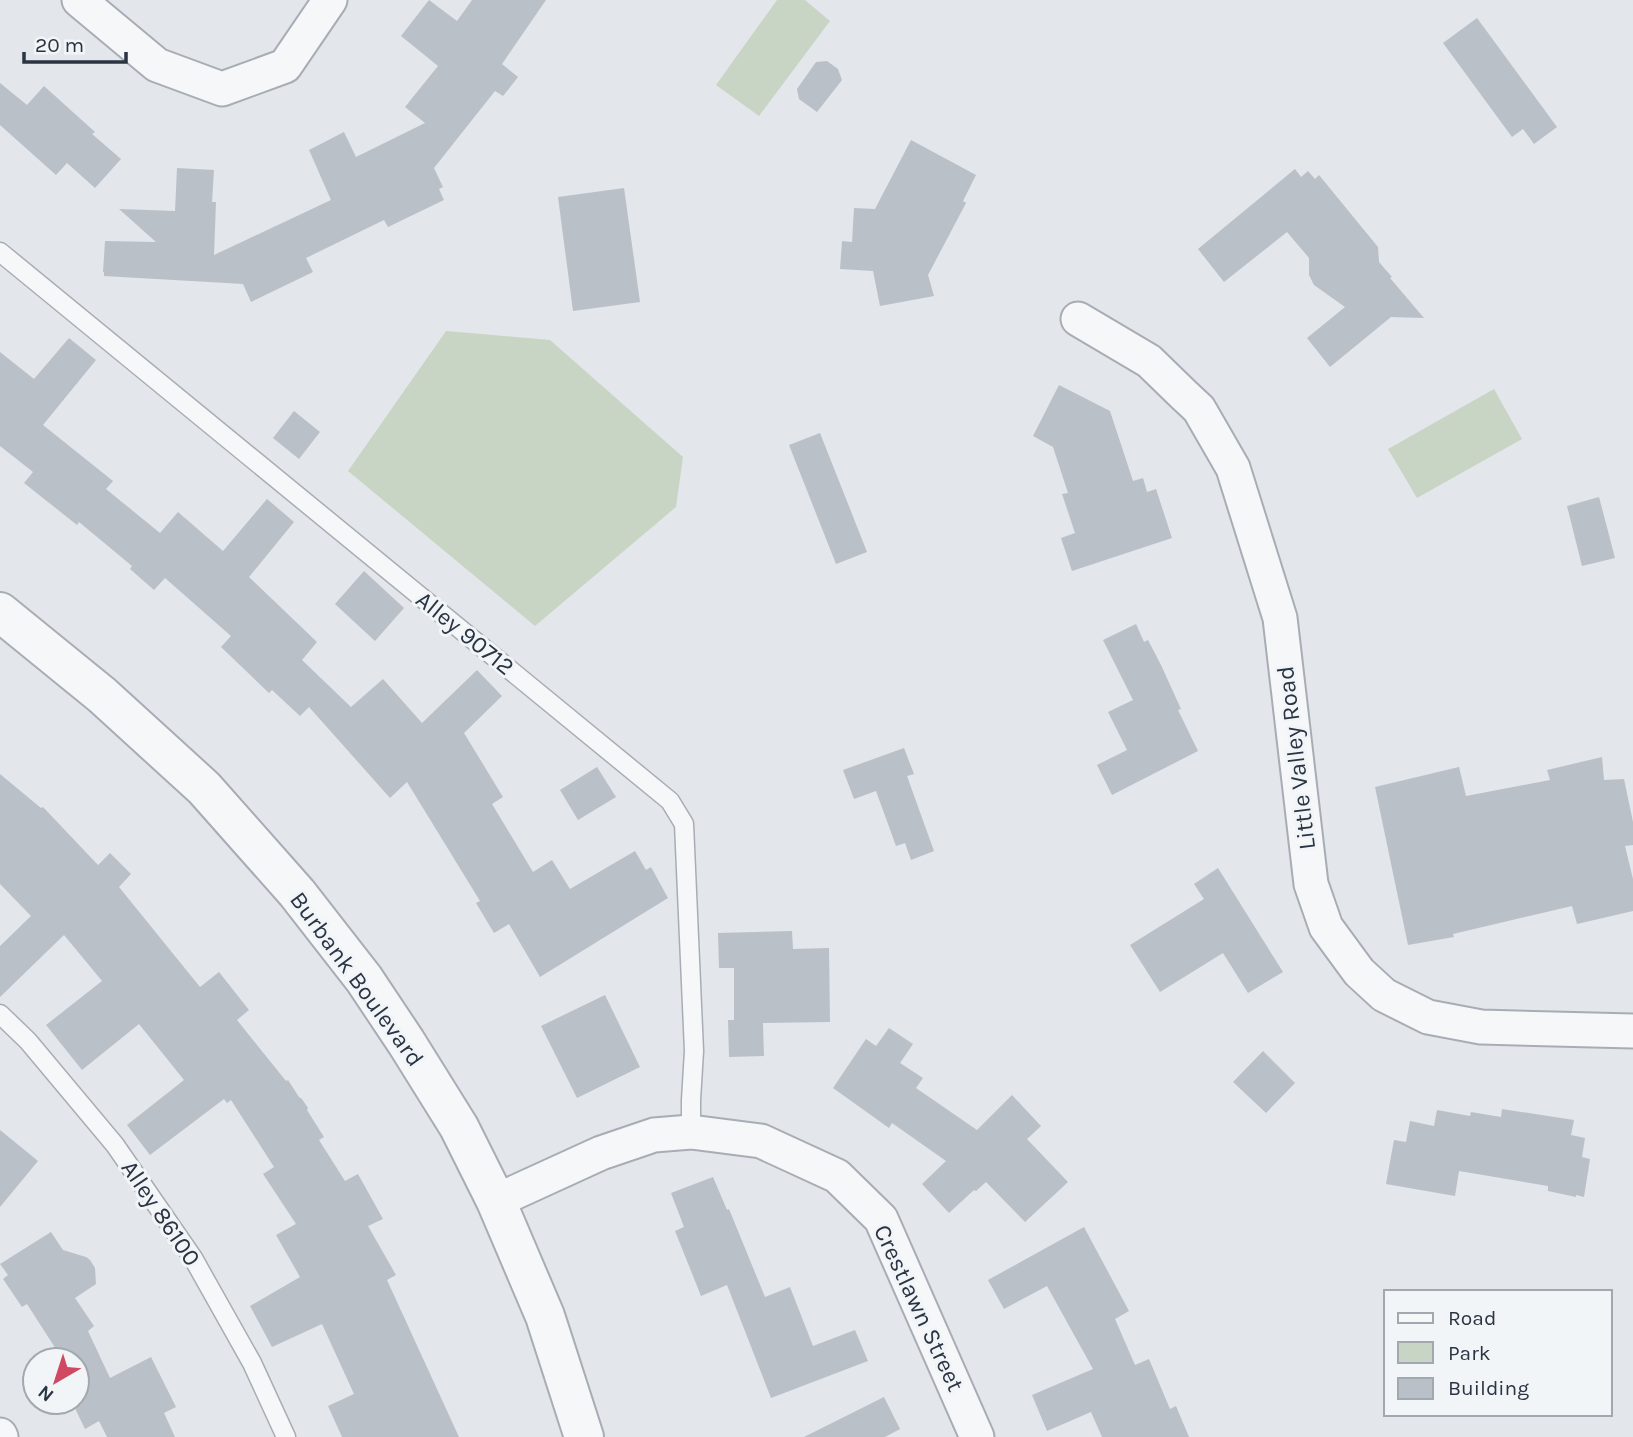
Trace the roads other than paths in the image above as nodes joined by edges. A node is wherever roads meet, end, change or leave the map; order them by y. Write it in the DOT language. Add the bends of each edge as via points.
graph roads {
  1 [pos="79,0"];
  2 [pos="330,0"];
  3 [pos="0,252"];
  4 [pos="1078,319"];
  5 [pos="0,612"];
  6 [pos="0,1014"];
  7 [pos="1633,1031"];
  8 [pos="691,1132"];
  9 [pos="496,1201"];
  10 [pos="286,1437"];
  11 [pos="584,1437"];
  12 [pos="977,1437"];
  1 -- 2 [label="street" via="157,65 222,89 285,66"];
  3 -- 8 [label="lane, Alley 90712" via="670,801 684,824 694,1051"];
  4 -- 7 [label="street, Little Valley Road" via="1149,361 1185,395 1199,409 1233,468 1280,618 1311,884 1326,927 1359,972 1384,995 1428,1017 1481,1027"];
  5 -- 9 [label="street, Burbank Boulevard" via="102,695 204,789 297,893 406,1042"];
  6 -- 10 [label="lane, Alley 86100" via="115,1145 193,1258"];
  8 -- 9 [label="street, Crestlawn Street" via="654,1135 601,1153"];
  8 -- 12 [label="street, Crestlawn Street" via="761,1141 837,1176 881,1219"];
  9 -- 11 [label="street, Burbank Boulevard" via="545,1316"];
}
